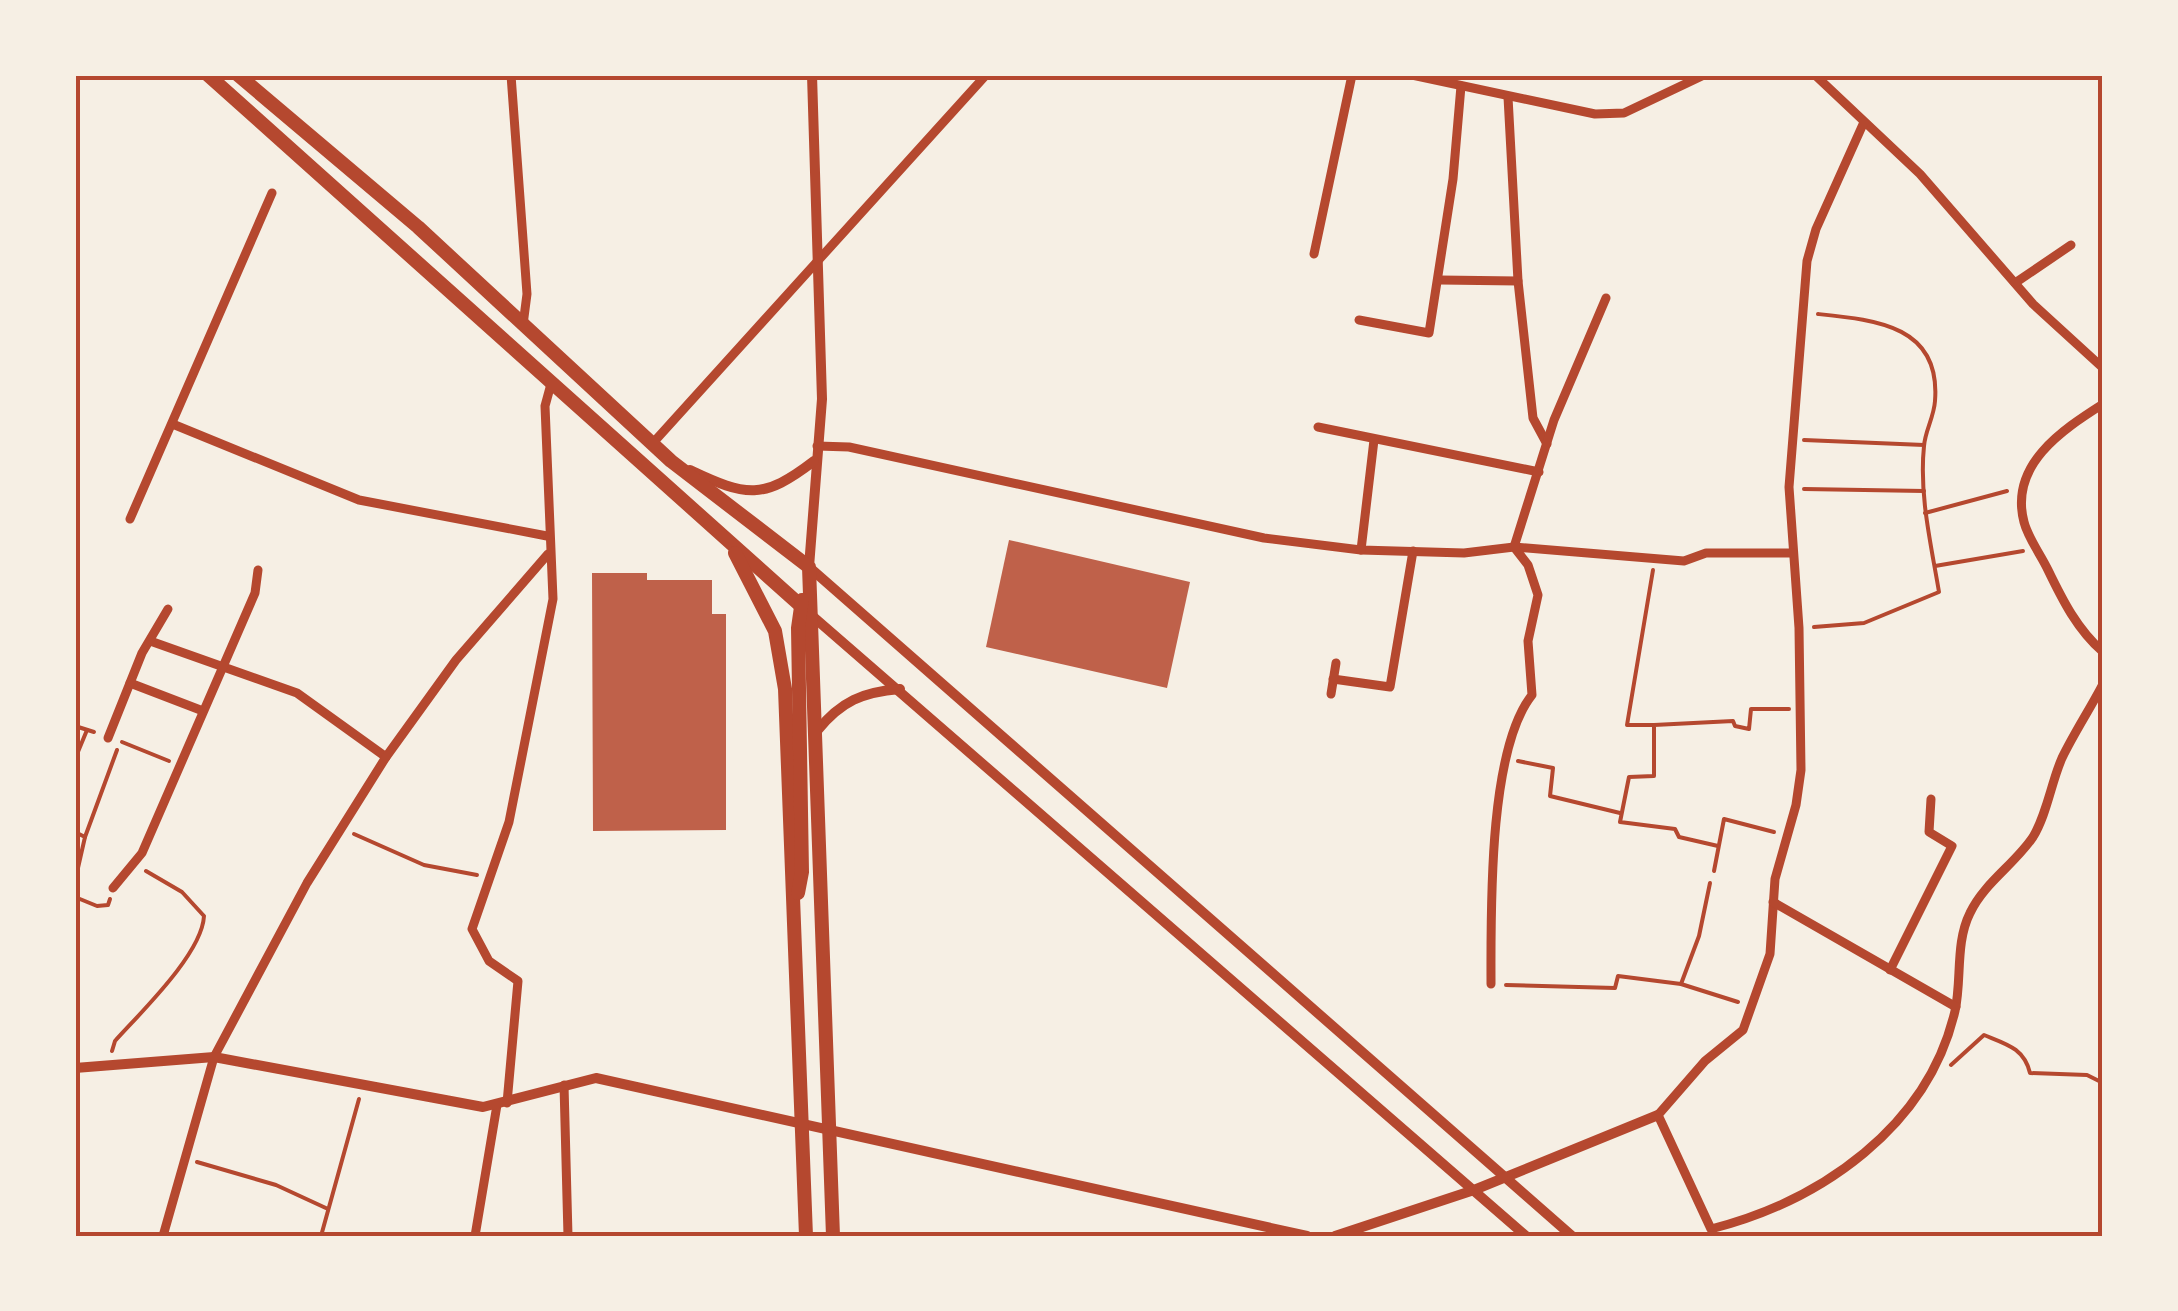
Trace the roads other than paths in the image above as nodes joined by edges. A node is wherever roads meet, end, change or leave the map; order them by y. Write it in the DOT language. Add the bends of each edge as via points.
graph roads {
  1 [pos="208,75"];
  2 [pos="238,75"];
  3 [pos="511,75"];
  4 [pos="812,75"];
  5 [pos="986,75"];
  6 [pos="1352,75"];
  7 [pos="1412,75"];
  8 [pos="1704,75"];
  9 [pos="1815,75"];
  10 [pos="1461,86"];
  11 [pos="1508,97"];
  12 [pos="1864,122"];
  13 [pos="272,193"];
  14 [pos="2072,245"];
  15 [pos="1314,254"];
  16 [pos="817,260"];
  17 [pos="1440,280"];
  18 [pos="1518,281"];
  19 [pos="2015,283"];
  20 [pos="1606,298"];
  21 [pos="1359,320"];
  22 [pos="522,328"];
  23 [pos="2103,368"];
  24 [pos="551,384"];
  25 [pos="2103,404"];
  26 [pos="175,425"];
  27 [pos="1318,427"];
  28 [pos="1374,440"];
  29 [pos="652,444"];
  30 [pos="1547,444"];
  31 [pos="817,446"];
  32 [pos="671,461"];
  33 [pos="814,461"];
  34 [pos="1538,472"];
  35 [pos="130,519"];
  36 [pos="547,536"];
  37 [pos="722,536"];
  38 [pos="1514,547"];
  39 [pos="1361,550"];
  40 [pos="1412,552"];
  41 [pos="1794,553"];
  42 [pos="548,554"];
  43 [pos="809,567"];
  44 [pos="258,570"];
  45 [pos="800,606"];
  46 [pos="168,609"];
  47 [pos="813,616"];
  48 [pos="153,642"];
  49 [pos="2103,652"];
  50 [pos="1336,663"];
  51 [pos="222,667"];
  52 [pos="1333,679"];
  53 [pos="130,683"];
  54 [pos="2103,684"];
  55 [pos="900,689"];
  56 [pos="1331,694"];
  57 [pos="203,711"];
  58 [pos="817,731"];
  59 [pos="108,738"];
  60 [pos="386,757"];
  61 [pos="1930,799"];
  62 [pos="114,888"];
  63 [pos="1773,902"];
  64 [pos="795,909"];
  65 [pos="1890,970"];
  66 [pos="1491,984"];
  67 [pos="1956,1007"];
  68 [pos="214,1056"];
  69 [pos="75,1068"];
  70 [pos="564,1085"];
  71 [pos="502,1104"];
  72 [pos="1658,1115"];
  73 [pos="803,1125"];
  74 [pos="831,1131"];
  75 [pos="1507,1177"];
  76 [pos="1474,1190"];
  77 [pos="1711,1232"];
  78 [pos="1349,1235"];
  79 [pos="163,1236"];
  80 [pos="475,1236"];
  81 [pos="568,1236"];
  82 [pos="806,1236"];
  83 [pos="833,1236"];
  84 [pos="1308,1236"];
  85 [pos="1334,1236"];
  86 [pos="1526,1236"];
  87 [pos="1572,1236"];
  1 -- 24 [label="highway"];
  2 -- 22 [label="highway" via="418,228"];
  3 -- 22 [label="street" via="527,294"];
  4 -- 16 [label="street"];
  5 -- 16 [label="street"];
  6 -- 15 [label="street"];
  7 -- 10 [label="street"];
  8 -- 11 [label="street" via="1624,113"];
  9 -- 12 [label="street"];
  10 -- 11 [label="street"];
  10 -- 17 [label="street"];
  11 -- 18 [label="street"];
  12 -- 19 [label="street" via="1920,174"];
  12 -- 41 [label="street" via="1807,261 1792,440"];
  13 -- 26 [label="street"];
  14 -- 19 [label="street"];
  16 -- 29 [label="street"];
  16 -- 31 [label="street"];
  17 -- 18 [label="street"];
  17 -- 21 [label="street" via="1429,333"];
  18 -- 30 [label="street" via="1533,418"];
  19 -- 23 [label="street"];
  20 -- 30 [label="street"];
  22 -- 29 [label="highway"];
  24 -- 36 [label="street" via="544,406"];
  24 -- 37 [label="highway"];
  25 -- 49 [label="street" via="2047,445 2022,488 2024,522 2082,634"];
  26 -- 35 [label="street"];
  26 -- 36 [label="street" via="359,500"];
  27 -- 28 [label="street"];
  28 -- 34 [label="street"];
  28 -- 39 [label="street"];
  29 -- 32 [label="highway"];
  30 -- 34 [label="street"];
  31 -- 33 [label="street"];
  31 -- 39 [label="street" via="849,447 1264,538"];
  32 -- 33 [label="street" via="748,492 786,482"];
  32 -- 43 [label="highway"];
  33 -- 43 [label="street"];
  34 -- 38 [label="street"];
  36 -- 42 [label="street"];
  37 -- 45 [label="highway"];
  37 -- 64 [label="highway" via="758,592 781,657"];
  38 -- 40 [label="street"];
  38 -- 41 [label="street" via="1684,561 1706,553"];
  38 -- 66 [label="street" via="1538,595 1528,641 1532,695 1517,713 1492,848"];
  39 -- 40 [label="street"];
  40 -- 52 [label="street" via="1390,686"];
  41 -- 63 [label="street" via="1801,770"];
  42 -- 60 [label="street" via="456,660"];
  42 -- 71 [label="street" via="552,599 509,822 472,930 489,961 518,982"];
  43 -- 45 [label="highway"];
  43 -- 47 [label="highway"];
  43 -- 75 [label="street"];
  44 -- 51 [label="street" via="255,593"];
  45 -- 47 [label="street"];
  45 -- 64 [label="highway" via="802,872"];
  46 -- 48 [label="street"];
  47 -- 55 [label="street"];
  47 -- 58 [label="highway"];
  48 -- 51 [label="street"];
  48 -- 53 [label="street"];
  50 -- 52 [label="street"];
  51 -- 57 [label="street"];
  51 -- 60 [label="street" via="297,693"];
  52 -- 56 [label="street"];
  53 -- 57 [label="street"];
  53 -- 59 [label="street"];
  54 -- 67 [label="street" via="2062,757 2034,836 1969,914"];
  55 -- 58 [label="street" via="847,700"];
  55 -- 76 [label="street"];
  57 -- 62 [label="street" via="142,853"];
  58 -- 74 [label="highway"];
  60 -- 68 [label="street"];
  61 -- 65 [label="street" via="1929,832 1952,846"];
  63 -- 65 [label="street"];
  63 -- 72 [label="street" via="1770,954 1743,1030"];
  64 -- 73 [label="highway"];
  65 -- 67 [label="street"];
  67 -- 77 [label="street" via="1934,1070 1888,1132 1846,1168 1783,1204"];
  68 -- 69 [label="street"];
  68 -- 71 [label="street" via="483,1107"];
  68 -- 79 [label="street"];
  70 -- 71 [label="street"];
  70 -- 73 [label="street" via="596,1078"];
  70 -- 81 [label="street"];
  71 -- 80 [label="street"];
  72 -- 75 [label="street"];
  72 -- 77 [label="street"];
  73 -- 74 [label="street"];
  73 -- 82 [label="highway"];
  74 -- 83 [label="highway"];
  74 -- 84 [label="street"];
  75 -- 76 [label="street"];
  75 -- 87 [label="street"];
  76 -- 78 [label="street"];
  76 -- 86 [label="street"];
  78 -- 85 [label="street"];
}
